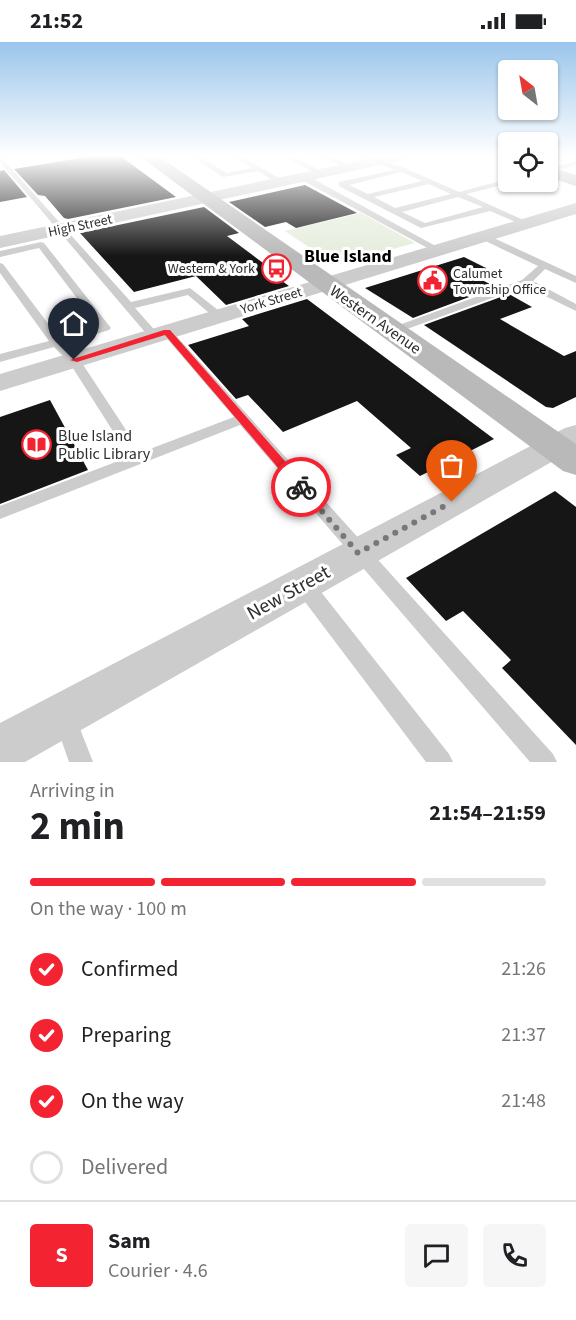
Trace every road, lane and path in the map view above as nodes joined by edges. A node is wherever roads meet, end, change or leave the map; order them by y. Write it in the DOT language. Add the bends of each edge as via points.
graph roads {
  1 [pos="27,189"];
  2 [pos="193,189"];
  3 [pos="251,189"];
  4 [pos="324,189"];
  5 [pos="350,189"];
  6 [pos="401,189"];
  7 [pos="446,189"];
  8 [pos="479,189"];
  9 [pos="459,194"];
  10 [pos="366,197"];
  11 [pos="206,198"];
  12 [pos="490,208"];
  13 [pos="576,208"];
  14 [pos="394,211"];
  15 [pos="526,223"];
  16 [pos="62,228"];
  17 [pos="482,236"];
  18 [pos="0,242"];
  19 [pos="438,250"];
  20 [pos="0,254"];
  21 [pos="544,265"];
  22 [pos="0,266"];
  23 [pos="576,280"];
  24 [pos="526,282"];
  25 [pos="325,284"];
  26 [pos="129,306"];
  27 [pos="576,308"];
  28 [pos="219,316"];
  29 [pos="392,331"];
  30 [pos="160,334"];
  31 [pos="56,343"];
  32 [pos="0,358"];
  33 [pos="74,360"];
  34 [pos="0,383"];
  35 [pos="242,419"];
  36 [pos="121,433"];
  37 [pos="569,448"];
  38 [pos="0,513"];
  39 [pos="358,553"];
  40 [pos="303,584"];
  41 [pos="64,714"];
  42 [pos="0,749"];
  43 [pos="81,762"];
  44 [pos="441,762"];
  45 [pos="545,762"];
  1 -- 16 [label="lane"];
  2 -- 11 [label="main road, Western Avenue"];
  3 -- 11 [label="street, High Street"];
  4 -- 19 [label="lane"];
  5 -- 10 [label="lane"];
  6 -- 10 [label="lane"];
  7 -- 9 [label="lane"];
  8 -- 9 [label="lane"];
  9 -- 12 [label="lane"];
  9 -- 14 [label="lane"];
  10 -- 14 [label="lane"];
  11 -- 16 [label="street, High Street"];
  11 -- 25 [label="main road, Western Avenue"];
  12 -- 14 [label="lane" via="424,226"];
  12 -- 15 [label="lane"];
  13 -- 15 [label="street, York Street"];
  15 -- 17 [label="street, York Street"];
  16 -- 18 [label="street, High Street"];
  16 -- 26 [label="lane"];
  17 -- 19 [label="street, York Street"];
  17 -- 21 [label="lane"];
  19 -- 25 [label="street, York Street"];
  20 -- 31 [label="lane" via="41,246 105,328"];
  21 -- 23 [label="lane"];
  21 -- 24 [label="lane"];
  22 -- 31 [label="lane"];
  24 -- 27 [label="lane"];
  24 -- 29 [label="lane"];
  25 -- 28 [label="street, York Street"];
  25 -- 29 [label="main road, Western Avenue"];
  26 -- 28 [label="lane" via="190,291"];
  26 -- 30 [label="lane"];
  28 -- 30 [label="street, York Street"];
  29 -- 37 [label="main road, Western Avenue"];
  30 -- 33 [label="street, York Street"];
  30 -- 35 [label="lane"];
  31 -- 32 [label="lane"];
  31 -- 33 [label="lane"];
  33 -- 34 [label="street, York Street"];
  33 -- 36 [label="lane"];
  35 -- 38 [label="lane"];
  35 -- 39 [label="lane"];
  37 -- 39 [label="street, New Street"];
  39 -- 40 [label="street, New Street"];
  39 -- 45 [label="lane"];
  40 -- 41 [label="street, New Street"];
  40 -- 44 [label="lane"];
  41 -- 42 [label="street, New Street"];
  41 -- 43 [label="lane"];
}
